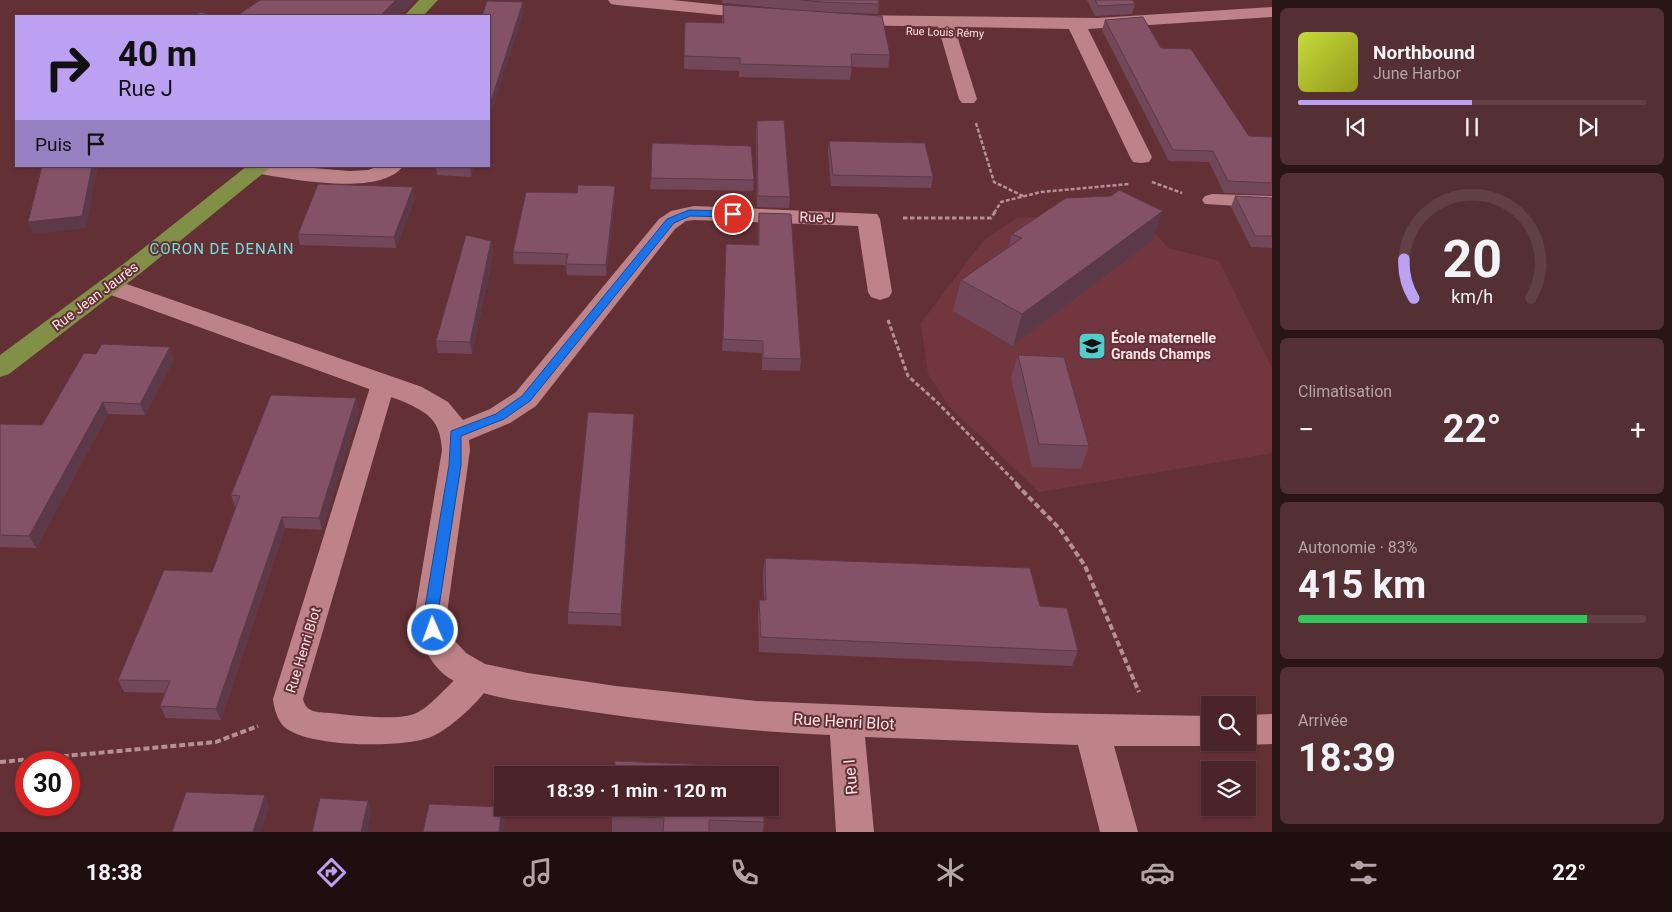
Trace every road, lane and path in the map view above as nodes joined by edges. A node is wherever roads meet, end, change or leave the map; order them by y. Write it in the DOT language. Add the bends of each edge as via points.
graph roads {
  1 [pos="429,0"];
  2 [pos="617,0"];
  3 [pos="1266,13"];
  4 [pos="414,15"];
  5 [pos="781,16"];
  6 [pos="828,20"];
  7 [pos="947,28"];
  8 [pos="1078,29"];
  9 [pos="1272,32"];
  10 [pos="968,99"];
  11 [pos="1141,157"];
  12 [pos="261,167"];
  13 [pos="392,167"];
  14 [pos="1151,182"];
  15 [pos="1133,184"];
  16 [pos="1023,196"];
  17 [pos="1212,200"];
  18 [pos="1272,202"];
  19 [pos="869,219"];
  20 [pos="109,286"];
  21 [pos="880,292"];
  22 [pos="0,368"];
  23 [pos="383,384"];
  24 [pos="456,434"];
  25 [pos="480,676"];
  26 [pos="292,714"];
  27 [pos="846,722"];
  28 [pos="1272,729"];
  29 [pos="1092,730"];
  30 [pos="1256,730"];
  31 [pos="1201,731"];
  32 [pos="1156,732"];
  33 [pos="0,762"];
  34 [pos="855,832"];
  35 [pos="1119,832"];
  1 -- 4 [label="main road"];
  2 -- 5 [label="street"];
  3 -- 8 [label="street, Rue Louis Rémy" via="1219,26"];
  3 -- 9 [label="street"];
  6 -- 7 [label="street, Rue Louis Rémy" via="913,20"];
  7 -- 8 [label="street, Rue Louis Rémy"];
  7 -- 10 [label="lane"];
  8 -- 11 [label="street"];
  10 -- 16 [label="path" via="994,182"];
  12 -- 13 [label="lane, Rue Jean Jaurès" via="305,175 373,177"];
  12 -- 20 [label="main road, Rue Jean Jaurès"];
  14 -- 17 [label="path" via="1195,198"];
  15 -- 16 [label="path"];
  16 -- 19 [label="path" via="1001,202 991,218"];
  17 -- 18 [label="lane"];
  19 -- 21 [label="street"];
  19 -- 24 [label="street, Rue J" via="694,213 678,216 667,224 526,399 500,416"];
  20 -- 22 [label="main road, Rue Jean Jaurès"];
  20 -- 23 [label="street"];
  21 -- 32 [label="path" via="908,376 1060,530 1085,566"];
  23 -- 24 [label="street" via="427,400 439,408"];
  23 -- 26 [label="lane, Rue Henri Blot" via="288,699"];
  24 -- 25 [label="street, Rue Henri Blot" via="455,465 432,622 438,644 448,658 462,669"];
  25 -- 26 [label="lane, Rue Henri Blot" via="436,717 420,727 403,730 315,726 298,720"];
  25 -- 27 [label="street, Rue Henri Blot" via="644,707"];
  26 -- 33 [label="path" via="216,742"];
  27 -- 29 [label="street, Rue Henri Blot"];
  27 -- 34 [label="street, Rue I"];
  28 -- 30 [label="street"];
  29 -- 32 [label="street, Rue Henri Blot"];
  29 -- 35 [label="street"];
  31 -- 32 [label="street, Rue Henri Blot"];
}
